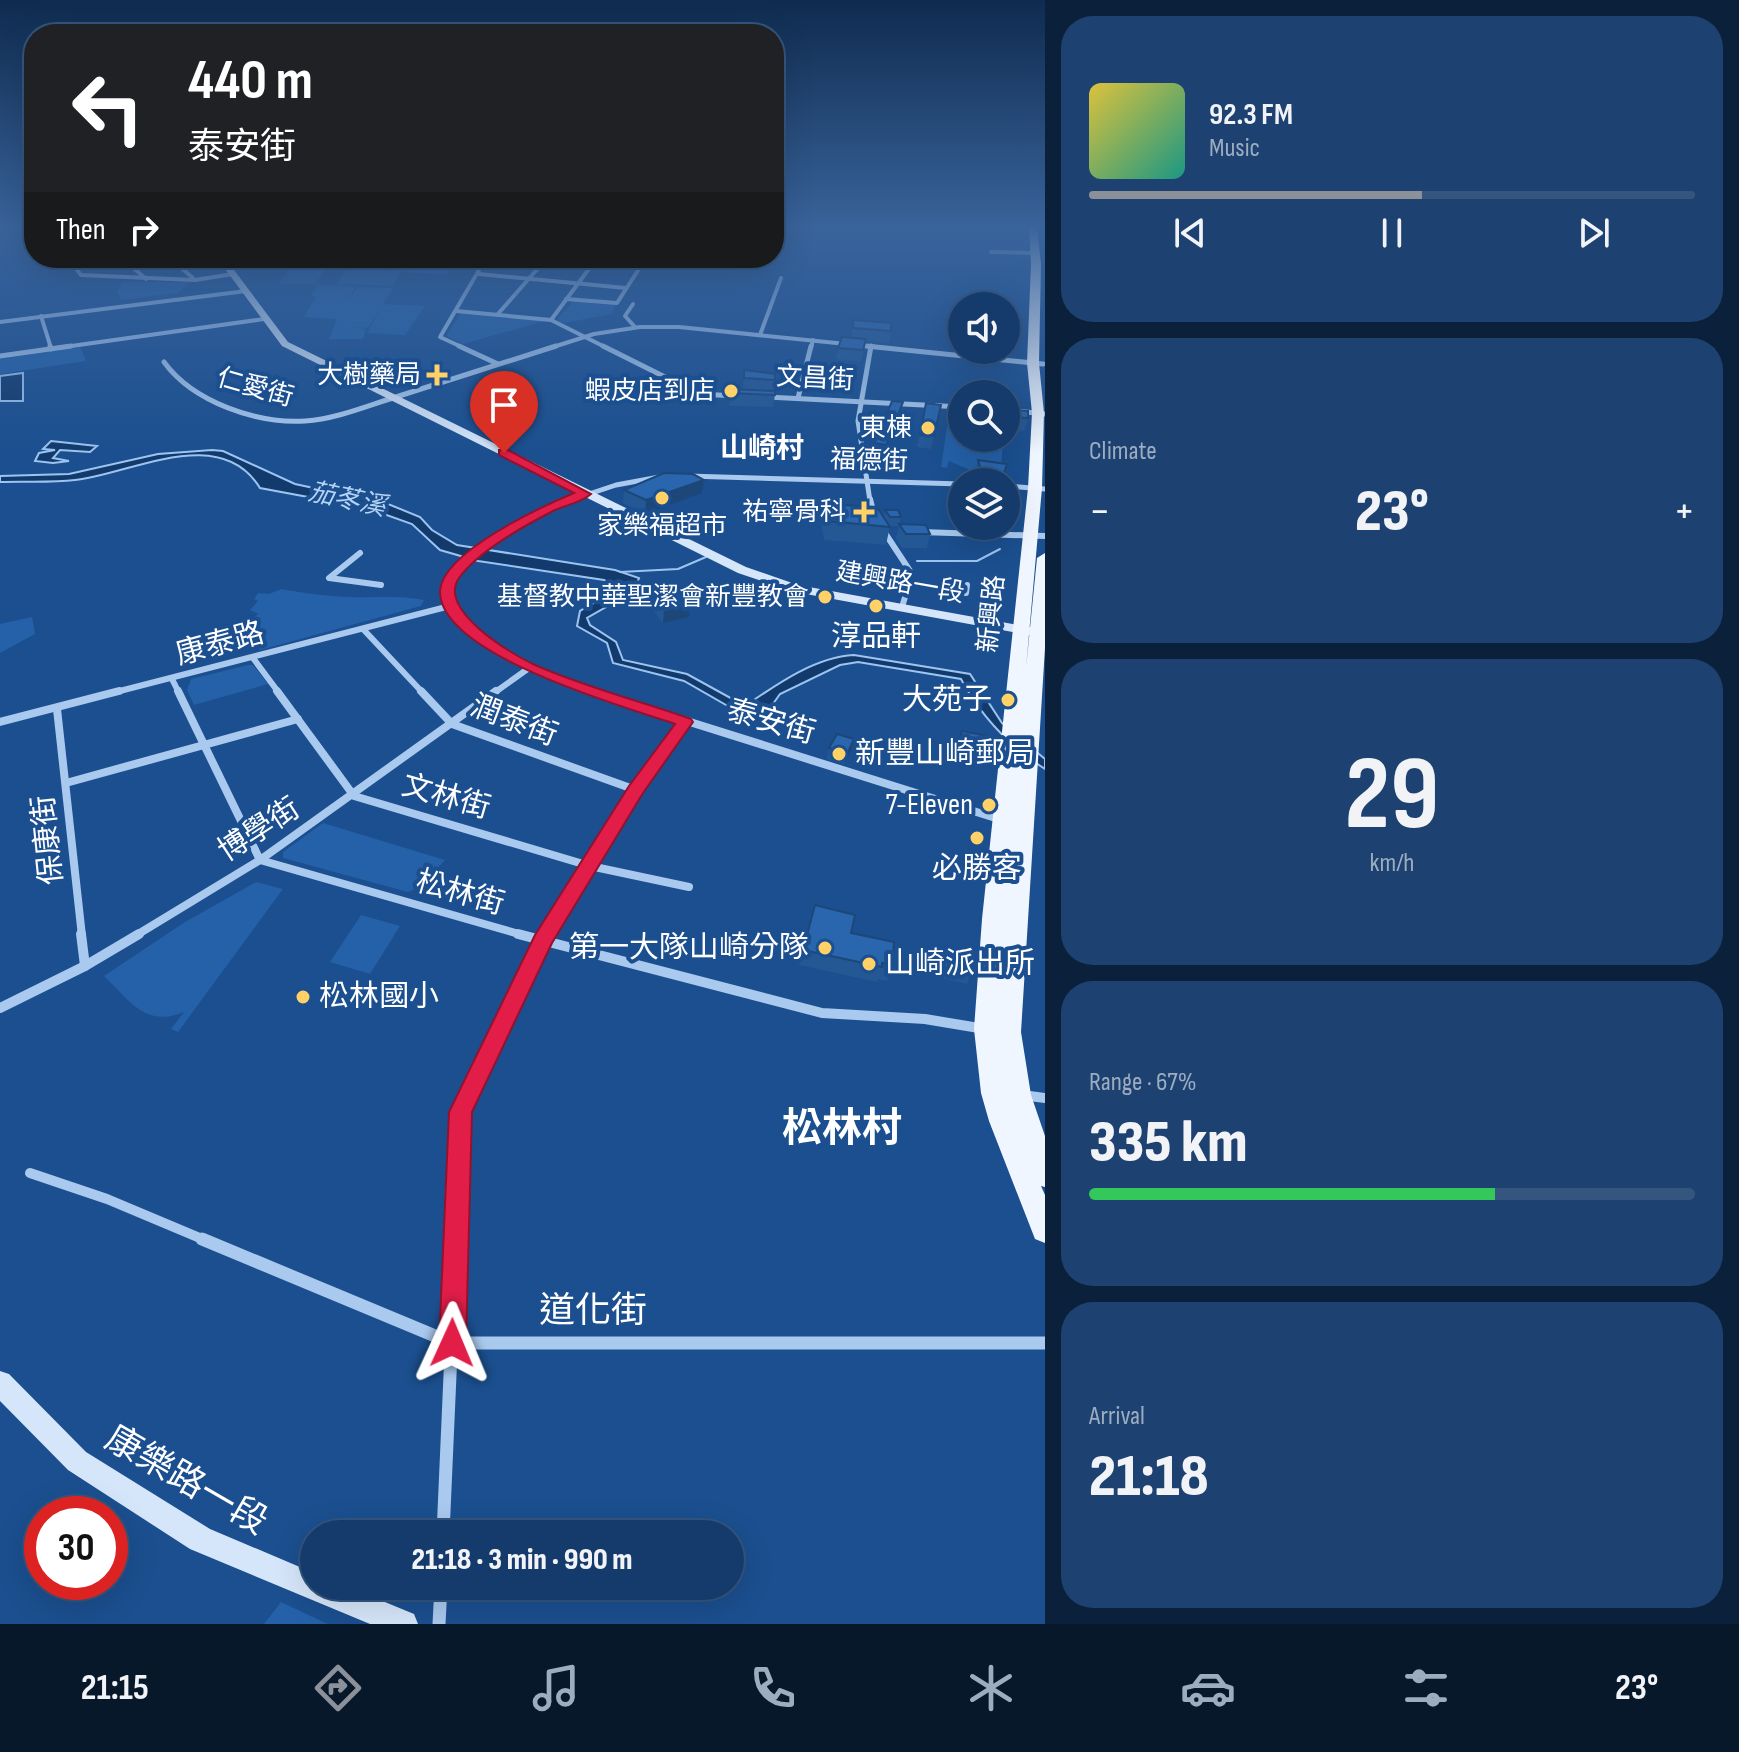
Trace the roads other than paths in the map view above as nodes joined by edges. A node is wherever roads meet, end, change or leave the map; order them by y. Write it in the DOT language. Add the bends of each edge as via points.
graph roads {
  1 [pos="158,302"];
  2 [pos="253,302"];
  3 [pos="462,302"];
  4 [pos="508,302"];
  5 [pos="564,302"];
  6 [pos="772,302"];
  7 [pos="1036,302"];
  8 [pos="1042,302"];
  9 [pos="633,304"];
  10 [pos="456,311"];
  11 [pos="497,315"];
  12 [pos="41,316"];
  13 [pos="264,319"];
  14 [pos="551,320"];
  15 [pos="0,322"];
  16 [pos="635,327"];
  17 [pos="760,335"];
  18 [pos="1045,335"];
  19 [pos="583,336"];
  20 [pos="813,340"];
  21 [pos="871,346"];
  22 [pos="1045,347"];
  23 [pos="51,349"];
  24 [pos="0,356"];
  25 [pos="164,362"];
  26 [pos="1038,363"];
  27 [pos="498,364"];
  28 [pos="1045,383"];
  29 [pos="743,396"];
  30 [pos="757,396"];
  31 [pos="392,398"];
  32 [pos="798,398"];
  33 [pos="859,401"];
  34 [pos="948,406"];
  35 [pos="1020,411"];
  36 [pos="1042,413"];
  37 [pos="865,481"];
  38 [pos="948,484"];
  39 [pos="1020,487"];
  40 [pos="1040,489"];
  41 [pos="585,494"];
  42 [pos="884,532"];
  43 [pos="899,532"];
  44 [pos="914,532"];
  45 [pos="1038,535"];
  46 [pos="360,553"];
  47 [pos="1045,558"];
  48 [pos="910,583"];
  49 [pos="381,585"];
  50 [pos="967,585"];
  51 [pos="450,606"];
  52 [pos="902,607"];
  53 [pos="363,629"];
  54 [pos="1029,631"];
  55 [pos="253,658"];
  56 [pos="529,668"];
  57 [pos="172,679"];
  58 [pos="57,709"];
  59 [pos="298,719"];
  60 [pos="0,722"];
  61 [pos="685,722"];
  62 [pos="452,724"];
  63 [pos="1019,742"];
  64 [pos="203,745"];
  65 [pos="66,783"];
  66 [pos="636,790"];
  67 [pos="354,796"];
  68 [pos="1012,823"];
  69 [pos="260,860"];
  70 [pos="590,866"];
  71 [pos="689,887"];
  72 [pos="542,941"];
  73 [pos="85,966"];
  74 [pos="0,1008"];
  75 [pos="998,1031"];
  76 [pos="1006,1094"];
  77 [pos="1045,1098"];
  78 [pos="30,1173"];
  79 [pos="1045,1175"];
  80 [pos="1045,1230"];
  81 [pos="452,1343"];
  82 [pos="1045,1343"];
  83 [pos="0,1383"];
  84 [pos="443,1520"];
  85 [pos="440,1600"];
  86 [pos="404,1624"];
  87 [pos="439,1624"];
  1 -- 12 [label="street"];
  2 -- 13 [label="street, 建興路一段"];
  3 -- 10 [label="street"];
  4 -- 11 [label="street"];
  5 -- 14 [label="street"];
  6 -- 17 [label="street"];
  7 -- 26 [label="main road, 新興路"];
  8 -- 18 [label="main road, 新興路"];
  9 -- 16 [label="street" via="625,316"];
  10 -- 11 [label="street"];
  10 -- 27 [label="street" via="440,337"];
  11 -- 14 [label="street"];
  12 -- 15 [label="street"];
  12 -- 23 [label="street"];
  13 -- 23 [label="street"];
  13 -- 31 [label="street, 建興路一段" via="285,344"];
  14 -- 19 [label="street, 文昌街"];
  16 -- 17 [label="street, 仁愛街"];
  16 -- 19 [label="street, 仁愛街"];
  17 -- 20 [label="street, 仁愛街"];
  19 -- 27 [label="street, 仁愛街"];
  19 -- 29 [label="street, 文昌街" via="699,394"];
  20 -- 21 [label="street, 仁愛街"];
  20 -- 32 [label="street"];
  21 -- 26 [label="street, 仁愛街"];
  21 -- 33 [label="street"];
  22 -- 26 [label="main road, 新興路"];
  23 -- 24 [label="street"];
  25 -- 31 [label="street, 仁愛街" via="192,389 278,420 317,421"];
  26 -- 28 [label="main road, 新興路"];
  26 -- 36 [label="main road, 新興路"];
  27 -- 31 [label="street, 仁愛街"];
  30 -- 32 [label="street, 文昌街"];
  31 -- 41 [label="street, 建興路一段"];
  32 -- 33 [label="street, 文昌街"];
  33 -- 34 [label="street, 文昌街"];
  33 -- 37 [label="street"];
  35 -- 36 [label="street"];
  36 -- 40 [label="main road, 新興路"];
  37 -- 38 [label="street, 福德街"];
  37 -- 41 [label="street, 福德街" via="674,476 624,481"];
  37 -- 42 [label="street"];
  39 -- 40 [label="street"];
  40 -- 45 [label="main road, 新興路"];
  41 -- 51 [label="street" via="547,509 462,563 450,579"];
  41 -- 52 [label="street, 建興路一段" via="783,585"];
  42 -- 43 [label="street"];
  42 -- 48 [label="street" via="910,568"];
  44 -- 45 [label="street"];
  45 -- 54 [label="main road, 新興路"];
  46 -- 49 [label="street" via="329,578"];
  47 -- 54 [label="main road, 新興路"];
  48 -- 50 [label="street" via="966,593"];
  48 -- 52 [label="street"];
  51 -- 53 [label="street, 康泰路"];
  51 -- 56 [label="street, 泰安街" via="482,640"];
  52 -- 54 [label="street, 建興路一段"];
  53 -- 55 [label="street, 康泰路"];
  53 -- 62 [label="street, 潤泰街"];
  54 -- 63 [label="main road, 新興路"];
  54 -- 63 [label="main road, 新興路" via="1011,722"];
  55 -- 57 [label="street, 康泰路"];
  55 -- 59 [label="street, 文林街"];
  56 -- 61 [label="street, 泰安街"];
  56 -- 62 [label="street, 博學街"];
  57 -- 58 [label="street, 康泰路"];
  57 -- 64 [label="street"];
  58 -- 60 [label="street, 康泰路"];
  58 -- 65 [label="street, 保康街"];
  59 -- 64 [label="street"];
  59 -- 67 [label="street, 文林街"];
  61 -- 66 [label="street"];
  61 -- 68 [label="street, 泰安街"];
  62 -- 66 [label="street, 潤泰街"];
  62 -- 67 [label="street, 博學街"];
  63 -- 68 [label="main road, 新興路"];
  63 -- 68 [label="main road, 新興路" via="1028,761"];
  64 -- 65 [label="street"];
  64 -- 69 [label="street"];
  65 -- 73 [label="street, 保康街"];
  66 -- 70 [label="street"];
  67 -- 69 [label="street, 博學街"];
  67 -- 70 [label="street, 文林街"];
  68 -- 75 [label="main road, 新興路"];
  69 -- 72 [label="street, 松林街"];
  69 -- 73 [label="street, 博學街"];
  70 -- 71 [label="street, 文林街"];
  70 -- 72 [label="street"];
  72 -- 75 [label="street, 松林街" via="822,1013 925,1019"];
  72 -- 81 [label="street" via="461,1112"];
  73 -- 74 [label="street, 博學街"];
  75 -- 76 [label="main road, 新興路"];
  76 -- 77 [label="street"];
  76 -- 79 [label="main road, 新興路"];
  76 -- 80 [label="main road, 新興路" via="1002,1121"];
  78 -- 81 [label="street, 道化街" via="107,1199"];
  81 -- 82 [label="street, 道化街"];
  81 -- 84 [label="street"];
  83 -- 86 [label="street, 康樂路一段" via="77,1461 200,1539"];
  85 -- 87 [label="street"];
}
